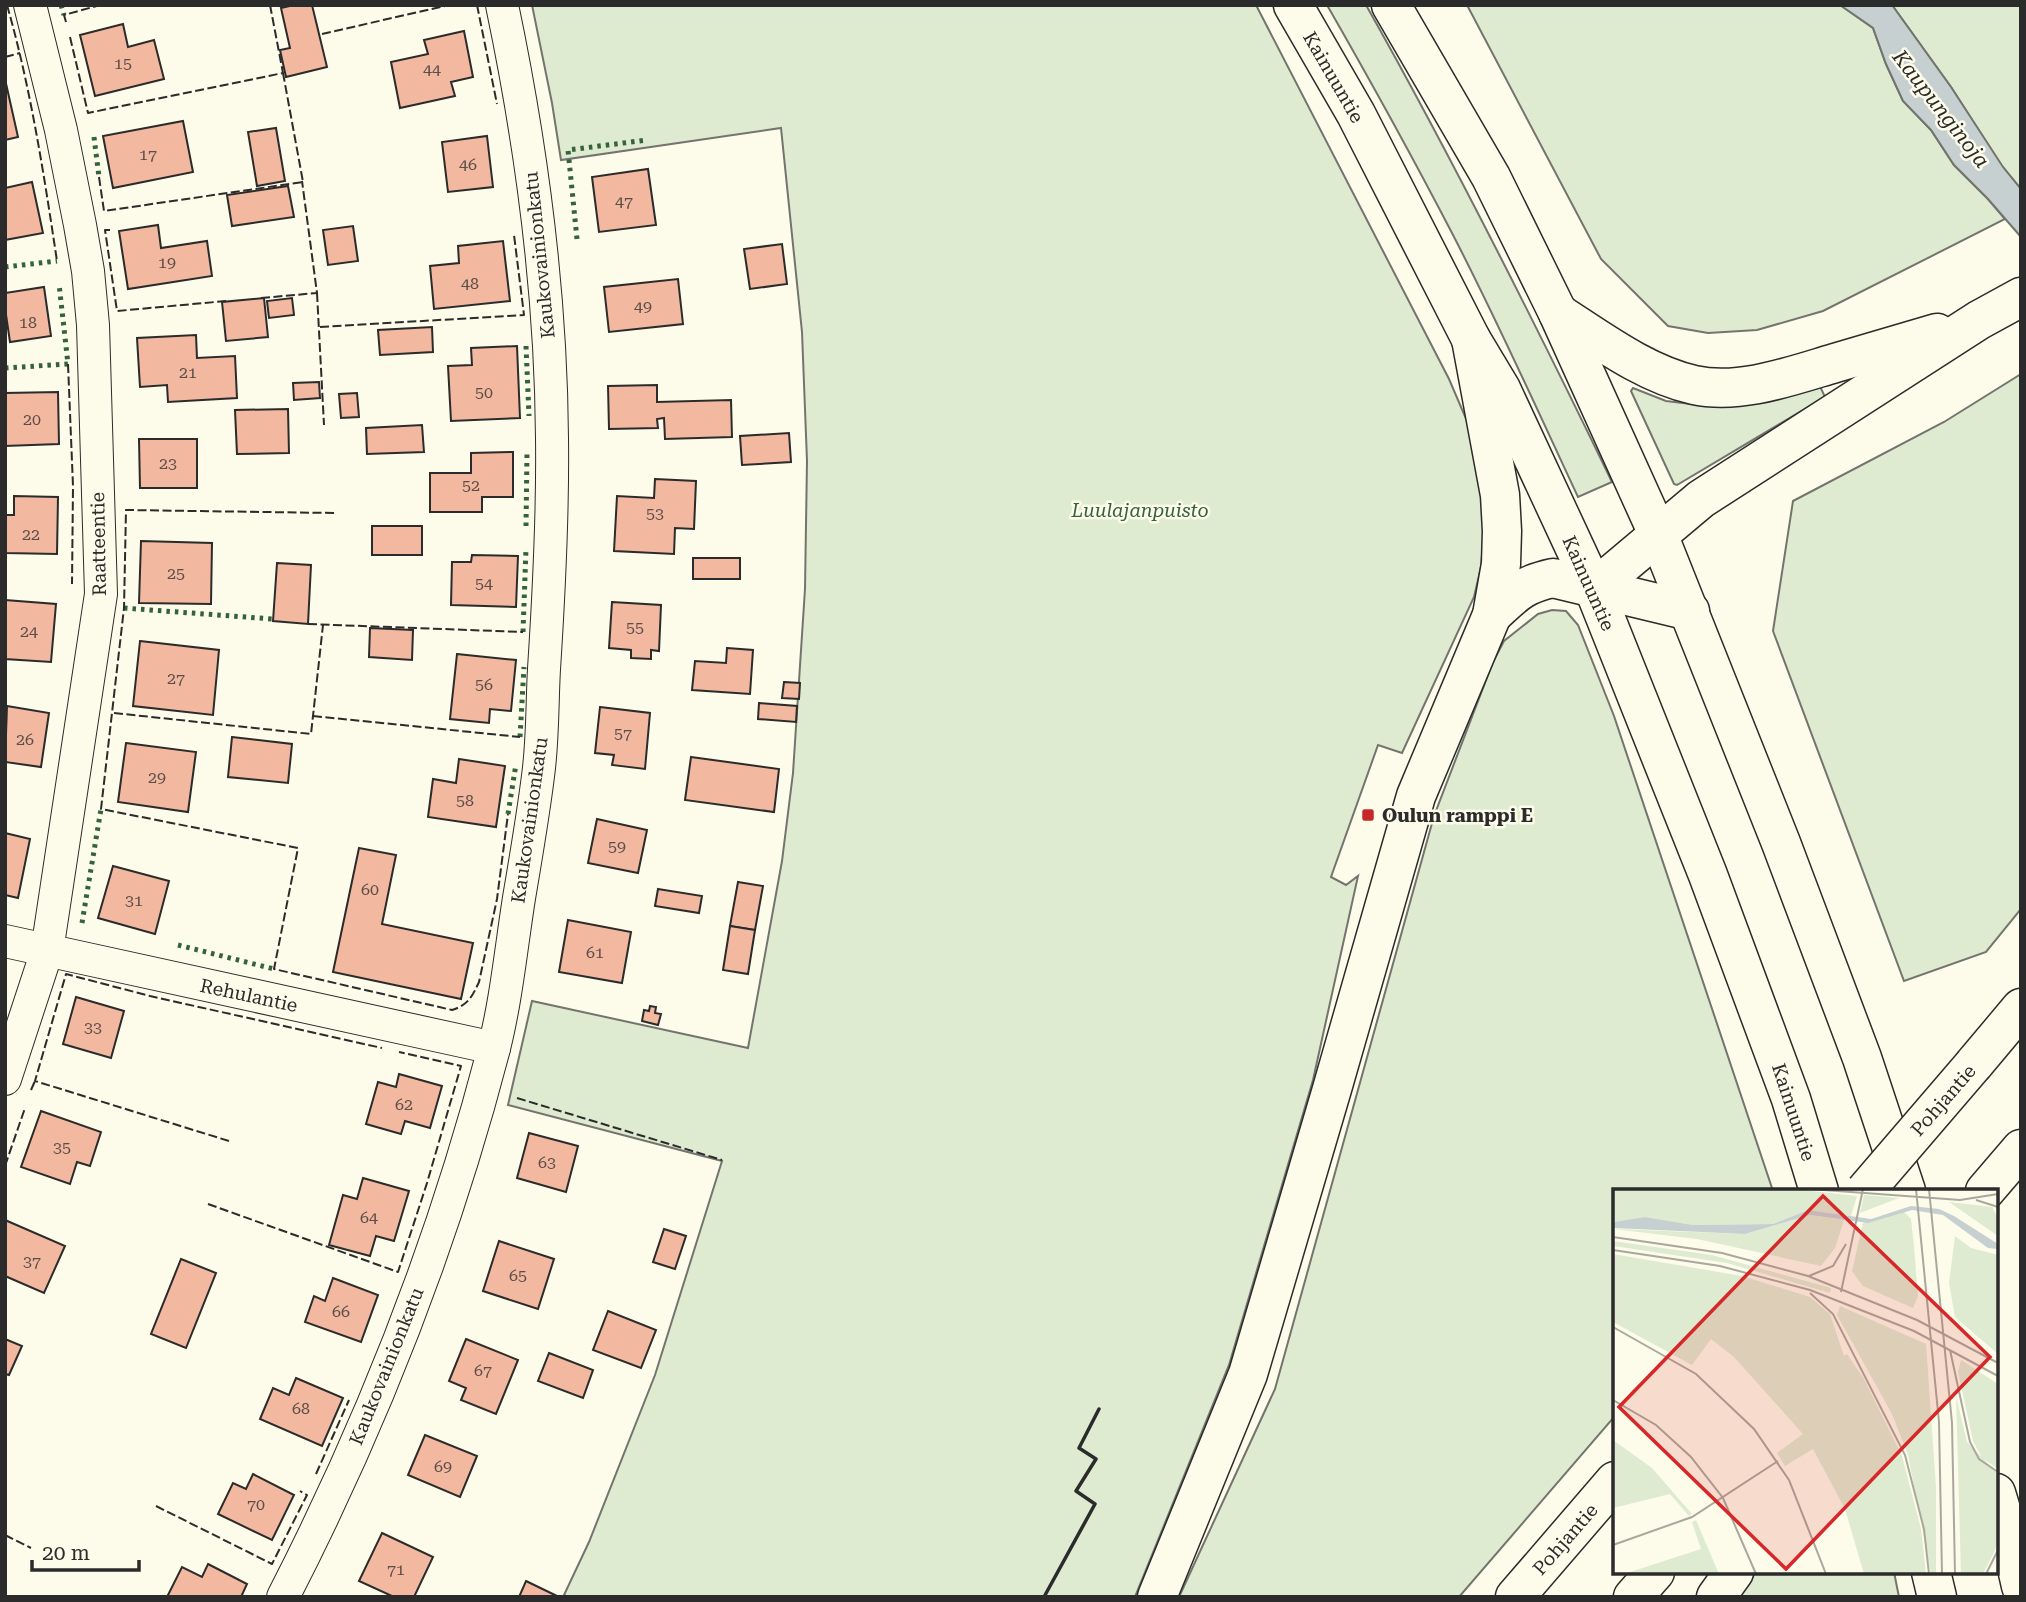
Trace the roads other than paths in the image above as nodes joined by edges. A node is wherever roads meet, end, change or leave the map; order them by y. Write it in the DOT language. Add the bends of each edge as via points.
graph roads {
  1 [pos="30,5"];
  2 [pos="502,5"];
  3 [pos="1293,5"];
  4 [pos="1391,5"];
  5 [pos="2021,297"];
  6 [pos="1558,313"];
  7 [pos="1979,320"];
  8 [pos="1471,340"];
  9 [pos="1658,534"];
  10 [pos="1594,589"];
  11 [pos="1690,611"];
  12 [pos="1492,615"];
  13 [pos="5,941"];
  14 [pos="47,951"];
  15 [pos="2021,1008"];
  16 [pos="494,1048"];
  17 [pos="5,1079"];
  18 [pos="2017,1153"];
  19 [pos="1818,1189"];
  20 [pos="1867,1189"];
  21 [pos="1905,1189"];
  22 [pos="1986,1189"];
  23 [pos="1993,1189"];
  24 [pos="1613,1483"];
  25 [pos="1998,1500"];
  26 [pos="1652,1574"];
  27 [pos="1733,1574"];
  28 [pos="1931,1574"];
  29 [pos="2021,1586"];
  30 [pos="283,1597"];
  31 [pos="1157,1597"];
  32 [pos="1515,1597"];
  33 [pos="1633,1597"];
  34 [pos="1716,1597"];
  35 [pos="1937,1597"];
  1 -- 14 [label="street, Raatteentie" via="61,130 88,271 101,594"];
  2 -- 16 [label="street, Kaukovainionkatu" via="539,223 552,448 539,773"];
  3 -- 8 [label="highway, Kainuuntie" via="1356,114"];
  4 -- 6 [label="highway" via="1490,177"];
  5 -- 7 [label="highway"];
  6 -- 7 [label="highway" via="1661,374 1695,385 1729,388 1784,378"];
  6 -- 9 [label="highway"];
  7 -- 9 [label="highway" via="1701,499"];
  8 -- 10 [label="highway, Kainuuntie" via="1501,389"];
  8 -- 12 [label="highway" via="1500,495 1501,564"];
  9 -- 10 [label="highway"];
  9 -- 11 [label="highway"];
  10 -- 11 [label="highway"];
  10 -- 12 [label="highway" via="1553,579 1536,582 1520,589"];
  10 -- 19 [label="highway, Kainuuntie" via="1708,875 1791,1099"];
  11 -- 21 [label="highway" via="1862,1058"];
  12 -- 31 [label="highway" via="1416,796 1248,1374"];
  13 -- 14 [label="street, Rehulantie"];
  14 -- 16 [label="street, Rehulantie"];
  14 -- 17 [label="street, Raatteentie"];
  15 -- 20 [label="highway, Pohjantie, bridge"];
  16 -- 30 [label="street, Kaukovainionkatu" via="453,1191 413,1301 339,1482"];
  18 -- 22 [label="highway"];
  18 -- 23 [label="highway"];
  24 -- 32 [label="highway, Pohjantie"];
  25 -- 29 [label="highway"];
  26 -- 33 [label="highway"];
  27 -- 34 [label="highway"];
  28 -- 35 [label="highway"];
}
